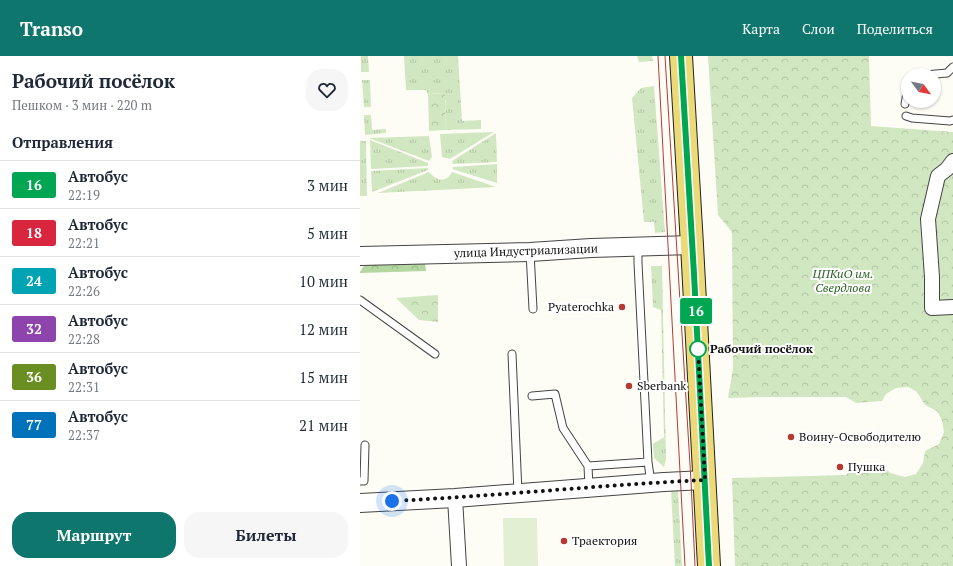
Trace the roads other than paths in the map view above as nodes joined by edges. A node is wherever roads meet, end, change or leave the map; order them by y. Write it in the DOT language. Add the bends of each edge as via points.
graph roads {
  1 [pos="681,56"];
  2 [pos="953,67"];
  3 [pos="941,74"];
  4 [pos="906,116"];
  5 [pos="953,120"];
  6 [pos="953,161"];
  7 [pos="692,245"];
  8 [pos="638,247"];
  9 [pos="530,252"];
  10 [pos="360,256"];
  11 [pos="360,300"];
  12 [pos="953,307"];
  13 [pos="533,309"];
  14 [pos="435,354"];
  15 [pos="512,354"];
  16 [pos="532,396"];
  17 [pos="365,446"];
  18 [pos="648,462"];
  19 [pos="588,466"];
  20 [pos="705,480"];
  21 [pos="360,481"];
  22 [pos="651,483"];
  23 [pos="589,487"];
  24 [pos="518,493"];
  25 [pos="456,498"];
  26 [pos="360,503"];
  27 [pos="459,566"];
  28 [pos="709,566"];
  1 -- 7 [label="main road"];
  2 -- 3 [label="lane" via="947,73"];
  4 -- 5 [label="lane"];
  6 -- 12 [label="street" via="938,176 928,219 932,308"];
  7 -- 8 [label="street, улица Индустриализации"];
  7 -- 20 [label="main road"];
  8 -- 9 [label="street, улица Индустриализации"];
  8 -- 18 [label="lane"];
  9 -- 10 [label="street, улица Индустриализации"];
  9 -- 13 [label="lane"];
  11 -- 14 [label="lane"];
  15 -- 24 [label="lane"];
  16 -- 19 [label="lane" via="556,394 563,428"];
  17 -- 21 [label="lane" via="364,481"];
  18 -- 19 [label="lane"];
  18 -- 22 [label="lane"];
  19 -- 23 [label="lane"];
  20 -- 22 [label="street"];
  20 -- 28 [label="main road"];
  22 -- 23 [label="street"];
  23 -- 24 [label="street"];
  24 -- 25 [label="street"];
  25 -- 26 [label="street"];
  25 -- 27 [label="street"];
}
